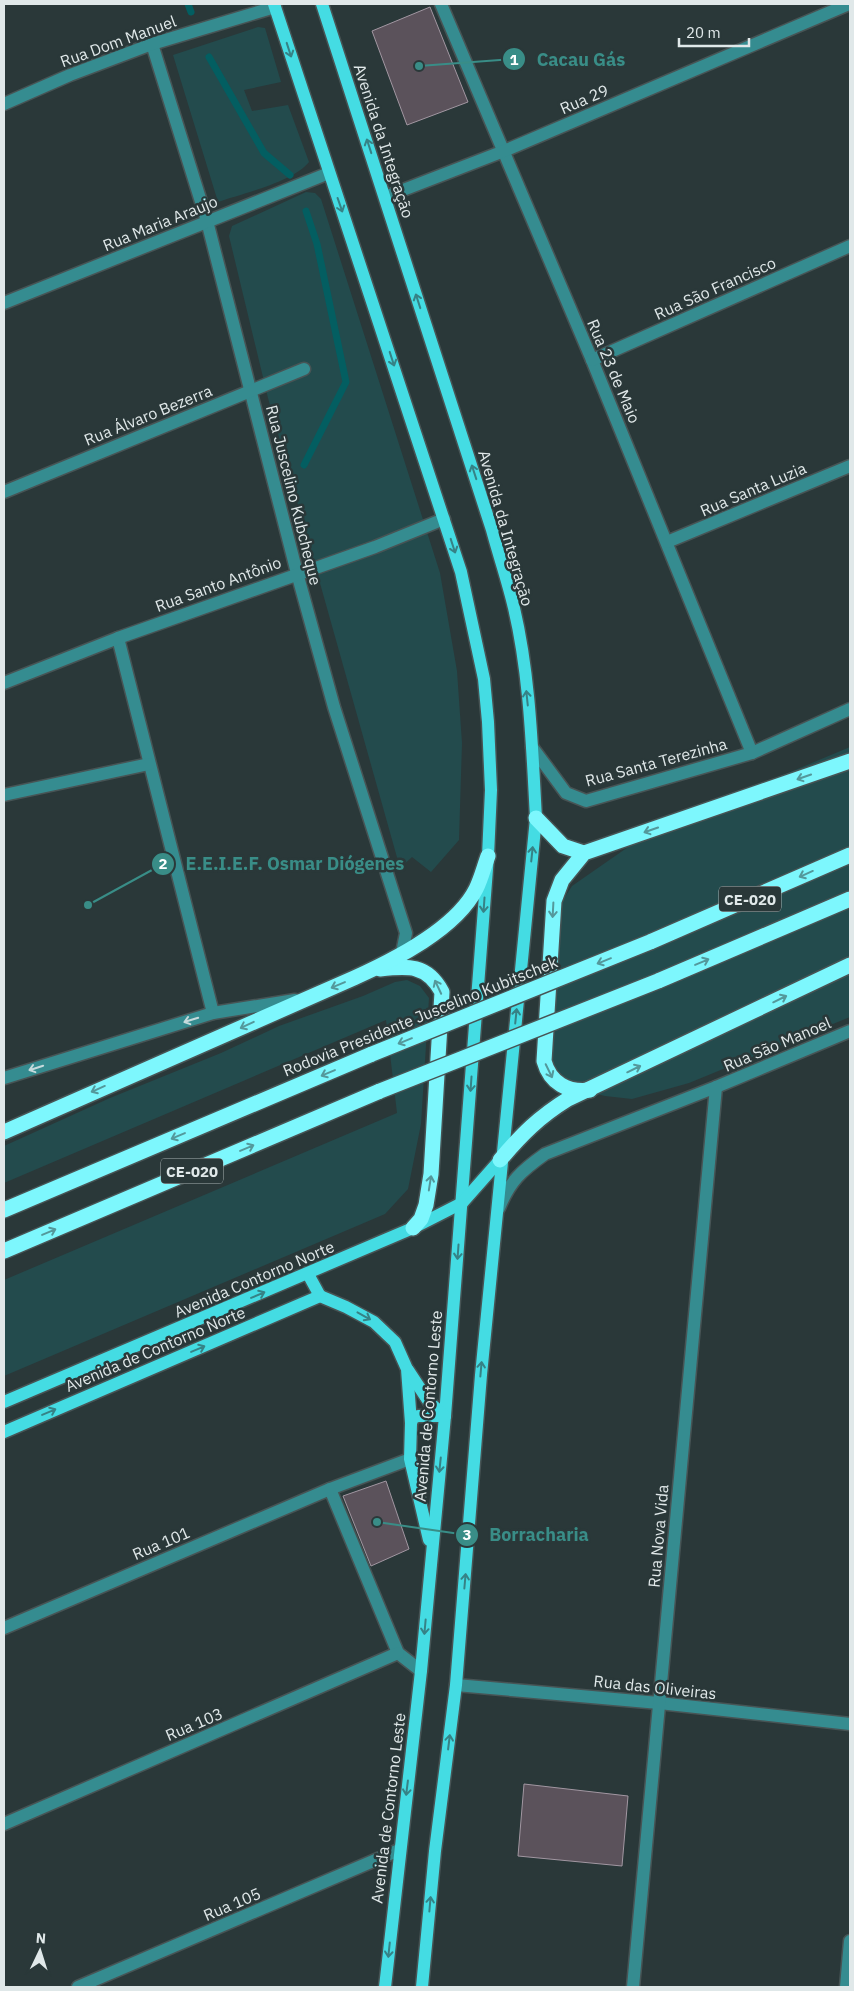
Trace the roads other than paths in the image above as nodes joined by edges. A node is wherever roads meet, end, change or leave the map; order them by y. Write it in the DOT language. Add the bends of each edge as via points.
graph roads {
  1 [pos="322,4"];
  2 [pos="441,4"];
  3 [pos="849,4"];
  4 [pos="275,5"];
  5 [pos="152,44"];
  6 [pos="4,104"];
  7 [pos="504,151"];
  8 [pos="329,173"];
  9 [pos="385,197"];
  10 [pos="207,221"];
  11 [pos="850,246"];
  12 [pos="4,303"];
  13 [pos="592,360"];
  14 [pos="304,369"];
  15 [pos="250,391"];
  16 [pos="850,466"];
  17 [pos="4,492"];
  18 [pos="444,519"];
  19 [pos="668,542"];
  20 [pos="297,573"];
  21 [pos="118,638"];
  22 [pos="4,683"];
  23 [pos="850,709"];
  24 [pos="532,747"];
  25 [pos="752,753"];
  26 [pos="850,761"];
  27 [pos="149,764"];
  28 [pos="4,795"];
  29 [pos="536,818"];
  30 [pos="584,853"];
  31 [pos="850,855"];
  32 [pos="488,856"];
  33 [pos="850,899"];
  34 [pos="402,953"];
  35 [pos="850,965"];
  36 [pos="372,970"];
  37 [pos="308,998"];
  38 [pos="212,1013"];
  39 [pos="850,1031"];
  40 [pos="4,1078"];
  41 [pos="716,1087"];
  42 [pos="590,1090"];
  43 [pos="4,1132"];
  44 [pos="500,1160"];
  45 [pos="462,1204"];
  46 [pos="4,1210"];
  47 [pos="495,1217"];
  48 [pos="413,1228"];
  49 [pos="4,1251"];
  50 [pos="308,1274"];
  51 [pos="320,1296"];
  52 [pos="408,1369"];
  53 [pos="4,1402"];
  54 [pos="445,1416"];
  55 [pos="412,1423"];
  56 [pos="4,1432"];
  57 [pos="410,1459"];
  58 [pos="330,1489"];
  59 [pos="431,1550"];
  60 [pos="4,1628"];
  61 [pos="398,1653"];
  62 [pos="421,1671"];
  63 [pos="456,1686"];
  64 [pos="659,1703"];
  65 [pos="850,1724"];
  66 [pos="4,1824"];
  67 [pos="399,1850"];
  68 [pos="850,1941"];
  69 [pos="78,1987"];
  70 [pos="385,1987"];
  71 [pos="422,1987"];
  72 [pos="634,1987"];
  73 [pos="846,1987"];
  9 -- 1 [label="main road, Avenida da Integração, one-way"];
  2 -- 7 [label="street, Rua 23 de Maio"];
  3 -- 7 [label="street, Rua 29"];
  4 -- 5 [label="street, Rua Dom Manuel"];
  4 -- 8 [label="main road, one-way"];
  5 -- 6 [label="street, Rua Dom Manuel"];
  5 -- 10 [label="street, Rua Juscelino Kubcheque"];
  7 -- 9 [label="street, Rua 29"];
  7 -- 13 [label="street, Rua 23 de Maio"];
  8 -- 10 [label="street, Rua Maria Araujo"];
  8 -- 18 [label="main road, one-way"];
  24 -- 9 [label="main road, Avenida da Integração, one-way" via="514,609 492,530"];
  10 -- 12 [label="street, Rua Maria Araujo"];
  10 -- 15 [label="street, Rua Juscelino Kubcheque"];
  11 -- 13 [label="street, Rua São Francisco"];
  13 -- 19 [label="street, Rua 23 de Maio"];
  14 -- 15 [label="street, Rua Álvaro Bezerra"];
  15 -- 17 [label="street, Rua Álvaro Bezerra"];
  15 -- 20 [label="street, Rua Juscelino Kubcheque"];
  16 -- 19 [label="street, Rua Santa Luzia"];
  18 -- 20 [label="street, Rua Santo Antônio"];
  18 -- 32 [label="main road, one-way" via="461,572 484,679 490,790"];
  19 -- 25 [label="street, Rua 23 de Maio"];
  20 -- 21 [label="street, Rua Santo Antônio"];
  20 -- 34 [label="street, Rua Juscelino Kubcheque" via="334,708 406,933"];
  21 -- 22 [label="street, Rua Santo Antônio"];
  21 -- 27 [label="street"];
  23 -- 25 [label="street, Rua Santa Terezinha"];
  24 -- 25 [label="street, Rua Santa Terezinha" via="566,793 586,800"];
  24 -- 29 [label="main road, Avenida da Integração"];
  26 -- 30 [label="highway, one-way"];
  27 -- 28 [label="street"];
  27 -- 38 [label="street"];
  29 -- 30 [label="highway" via="562,846"];
  44 -- 29 [label="main road, Avenida da Integração, one-way"];
  30 -- 42 [label="highway, one-way" via="562,880 554,901 544,1061 550,1076 561,1085 581,1091"];
  31 -- 46 [label="highway, Rodovia Presidente Juscelino Kubitschek / CE-020, one-way, bridge" via="650,942 372,1054"];
  32 -- 34 [label="highway" via="476,889 464,905 448,922"];
  32 -- 45 [label="main road, Avenida de Contorno Leste, one-way"];
  49 -- 33 [label="highway, CE-020, one-way, bridge" via="380,1091 658,981"];
  34 -- 36 [label="highway"];
  42 -- 35 [label="highway, one-way"];
  36 -- 37 [label="highway, one-way"];
  48 -- 36 [label="highway, one-way" via="421,1219 426,1205 431,1174 442,992 427,972 404,967"];
  37 -- 38 [label="street"];
  37 -- 43 [label="highway, one-way"];
  38 -- 40 [label="street, one-way"];
  39 -- 41 [label="street, Rua São Manoel"];
  41 -- 47 [label="street, Rua São Manoel" via="545,1154 507,1187"];
  41 -- 64 [label="street, Rua Nova Vida"];
  42 -- 44 [label="highway" via="542,1115"];
  44 -- 45 [label="main road, Avenida Contorno Norte"];
  44 -- 47 [label="main road"];
  45 -- 48 [label="main road, Avenida Contorno Norte"];
  45 -- 54 [label="main road, Avenida de Contorno Leste, one-way"];
  63 -- 47 [label="main road, one-way"];
  48 -- 50 [label="main road, Avenida Contorno Norte"];
  50 -- 51 [label="main road"];
  53 -- 50 [label="main road, Avenida Contorno Norte, one-way"];
  51 -- 52 [label="main road, one-way" via="374,1322 395,1342"];
  56 -- 51 [label="main road, Avenida de Contorno Norte, one-way"];
  52 -- 54 [label="main road" via="429,1402"];
  52 -- 55 [label="main road"];
  54 -- 55 [label="main road" via="418,1416"];
  54 -- 59 [label="main road, Avenida de Contorno Leste, one-way"];
  55 -- 57 [label="main road"];
  57 -- 58 [label="street, Rua 101"];
  57 -- 59 [label="main road"];
  58 -- 60 [label="street, Rua 101"];
  58 -- 61 [label="street"];
  59 -- 62 [label="main road, Avenida de Contorno Leste, one-way"];
  61 -- 62 [label="street"];
  61 -- 66 [label="street, Rua 103"];
  62 -- 67 [label="main road, Avenida de Contorno Leste, one-way"];
  63 -- 64 [label="street, Rua das Oliveiras"];
  71 -- 63 [label="main road, one-way"];
  64 -- 65 [label="street, Rua das Oliveiras"];
  64 -- 72 [label="street, Rua Nova Vida"];
  67 -- 69 [label="street, Rua 105"];
  67 -- 70 [label="main road, Avenida de Contorno Leste, one-way"];
  68 -- 73 [label="street"];
}
